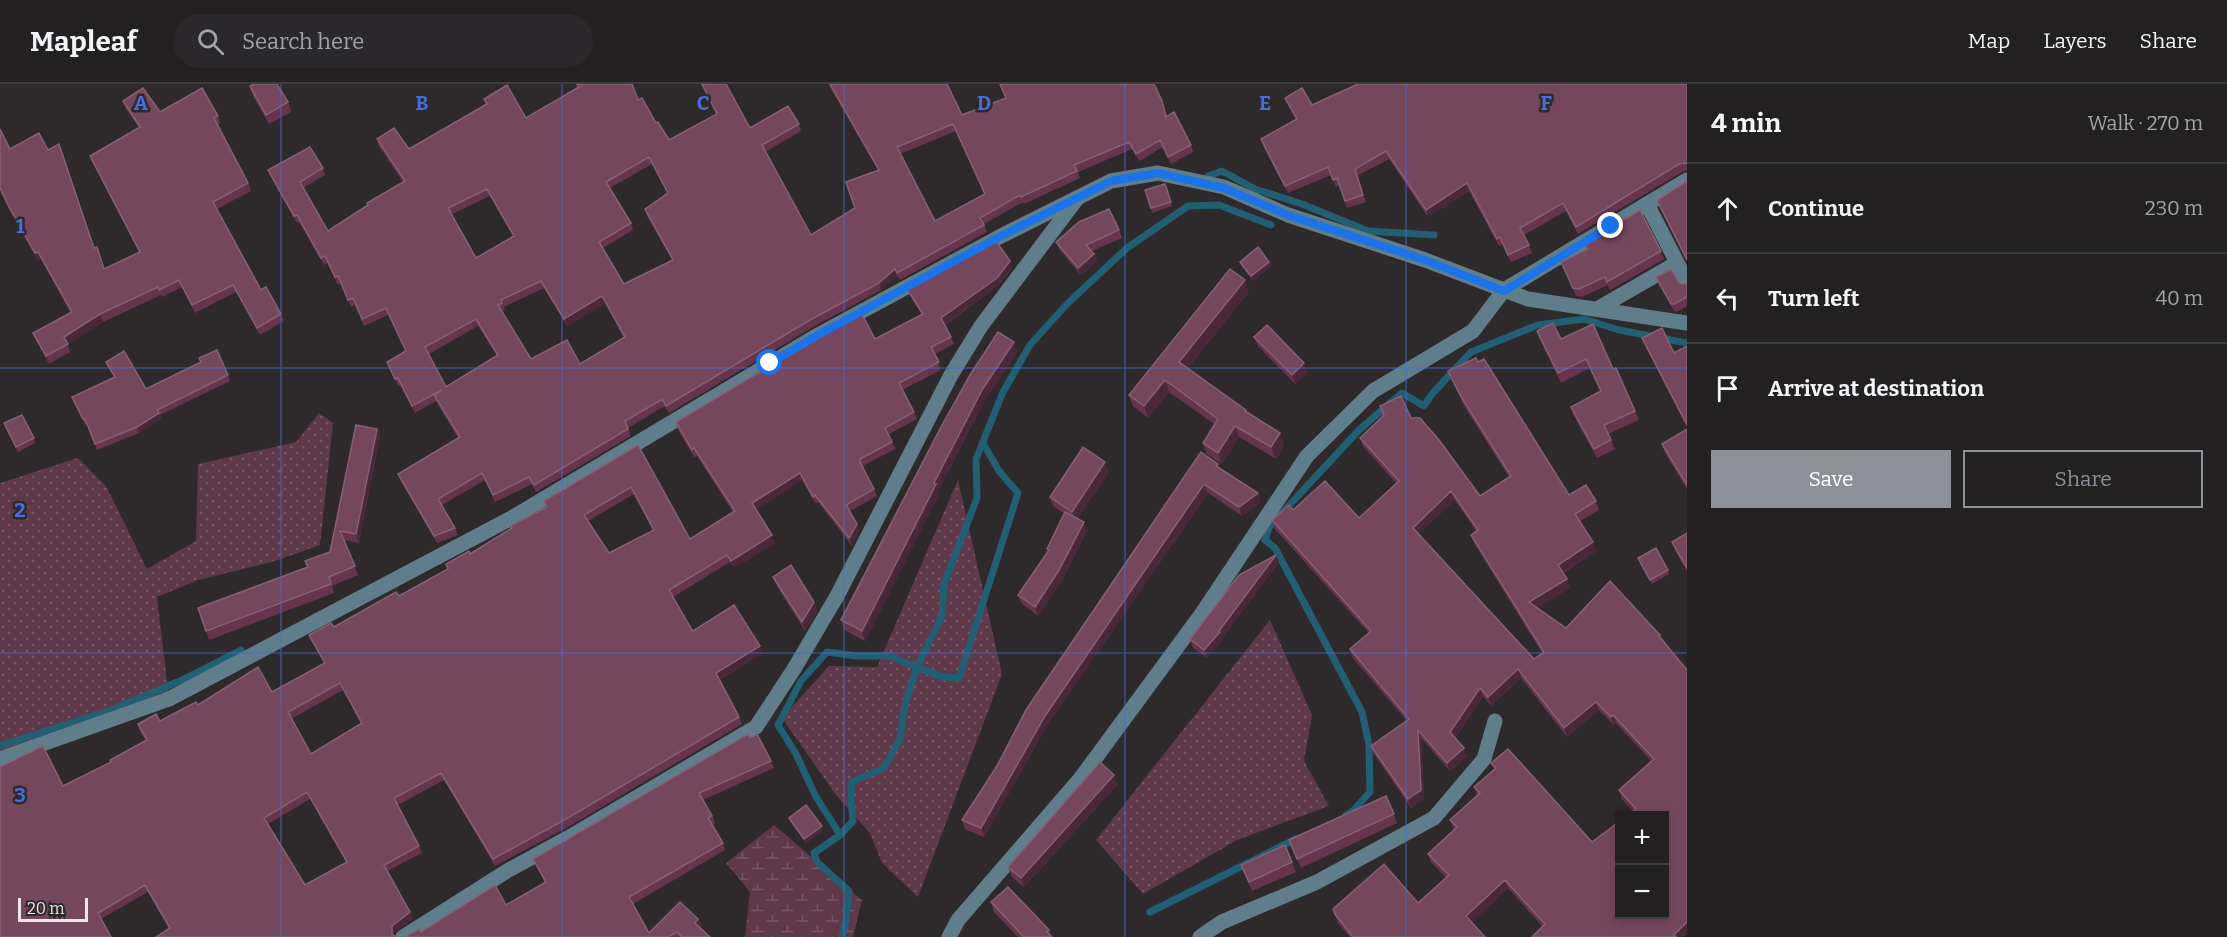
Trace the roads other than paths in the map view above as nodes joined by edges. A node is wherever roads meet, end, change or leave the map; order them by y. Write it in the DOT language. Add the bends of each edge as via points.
graph roads {
  1 [pos="1687,180"];
  2 [pos="1078,197"];
  3 [pos="1647,204"];
  4 [pos="1677,263"];
  5 [pos="1687,282"];
  6 [pos="1504,291"];
  7 [pos="1597,309"];
  8 [pos="1687,323"];
  9 [pos="1495,721"];
  10 [pos="0,759"];
  11 [pos="403,937"];
  12 [pos="949,937"];
  13 [pos="1200,937"];
  1 -- 3 [label="street"];
  2 -- 6 [label="street" via="1111,181 1158,173 1224,188 1288,215 1425,260"];
  2 -- 10 [label="street" via="818,335 515,516 169,699"];
  2 -- 11 [label="street" via="981,326 951,375 837,596 756,727 507,871"];
  3 -- 4 [label="street"];
  3 -- 6 [label="street"];
  4 -- 5 [label="street"];
  4 -- 7 [label="street"];
  6 -- 7 [label="street" via="1528,299"];
  6 -- 12 [label="street" via="1473,331 1373,391 1307,456 1203,612 1098,756 958,920"];
  7 -- 8 [label="street"];
  9 -- 13 [label="street" via="1484,759 1434,818 1317,882 1222,922"];
}
